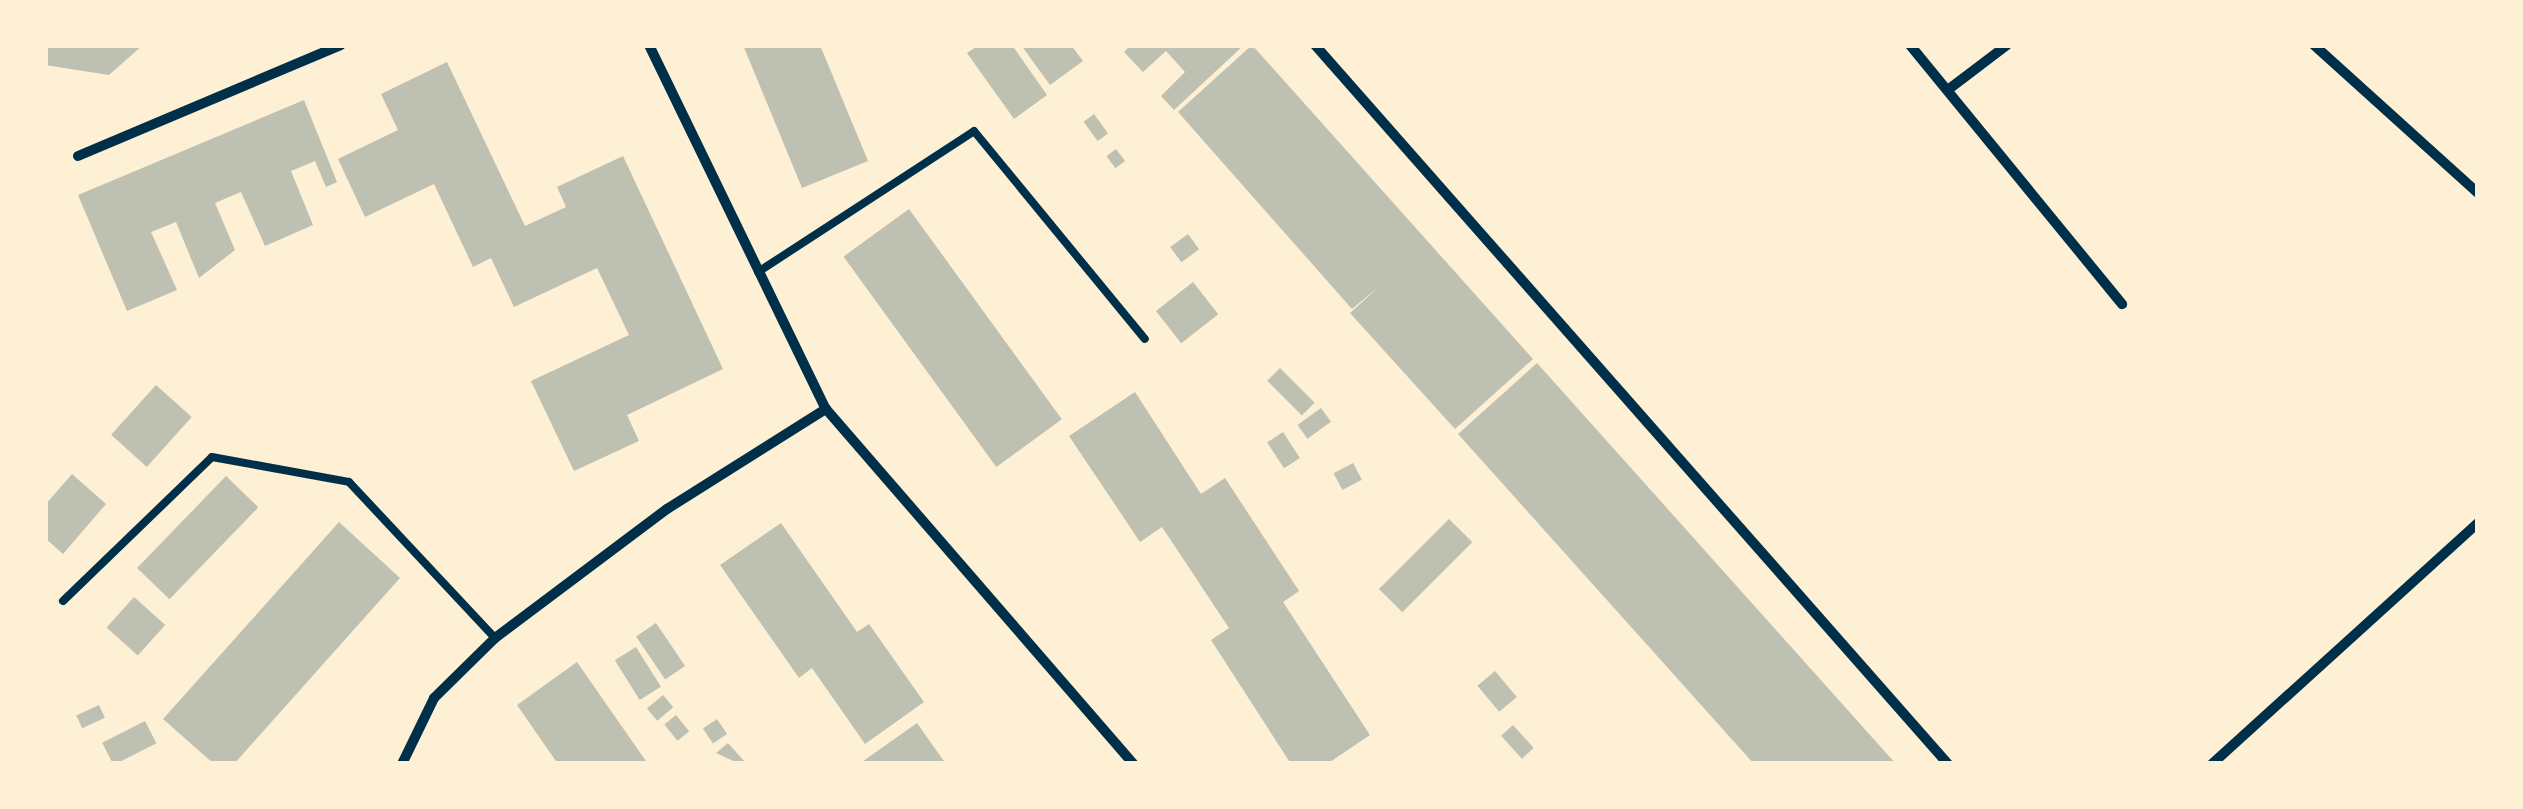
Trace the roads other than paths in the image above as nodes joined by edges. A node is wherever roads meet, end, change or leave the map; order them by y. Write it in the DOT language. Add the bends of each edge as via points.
graph roads {
  1 [pos="341,45"];
  2 [pos="649,45"];
  3 [pos="1315,45"];
  4 [pos="1910,45"];
  5 [pos="2007,45"];
  6 [pos="2314,45"];
  7 [pos="1949,89"];
  8 [pos="78,156"];
  9 [pos="2478,192"];
  10 [pos="758,272"];
  11 [pos="2122,304"];
  12 [pos="1145,340"];
  13 [pos="826,409"];
  14 [pos="2478,522"];
  15 [pos="63,602"];
  16 [pos="495,638"];
  17 [pos="402,764"];
  18 [pos="1133,764"];
  19 [pos="1948,764"];
  20 [pos="2212,764"];
  1 -- 8 [label="street"];
  2 -- 10 [label="street"];
  3 -- 19 [label="street"];
  4 -- 7 [label="street"];
  5 -- 7 [label="street"];
  6 -- 9 [label="street"];
  7 -- 11 [label="street"];
  10 -- 12 [label="lane" via="974,131"];
  10 -- 13 [label="street"];
  13 -- 16 [label="street" via="667,509"];
  13 -- 18 [label="street"];
  14 -- 20 [label="street"];
  15 -- 16 [label="lane" via="212,457 349,482"];
  16 -- 17 [label="street" via="434,698"];
}
